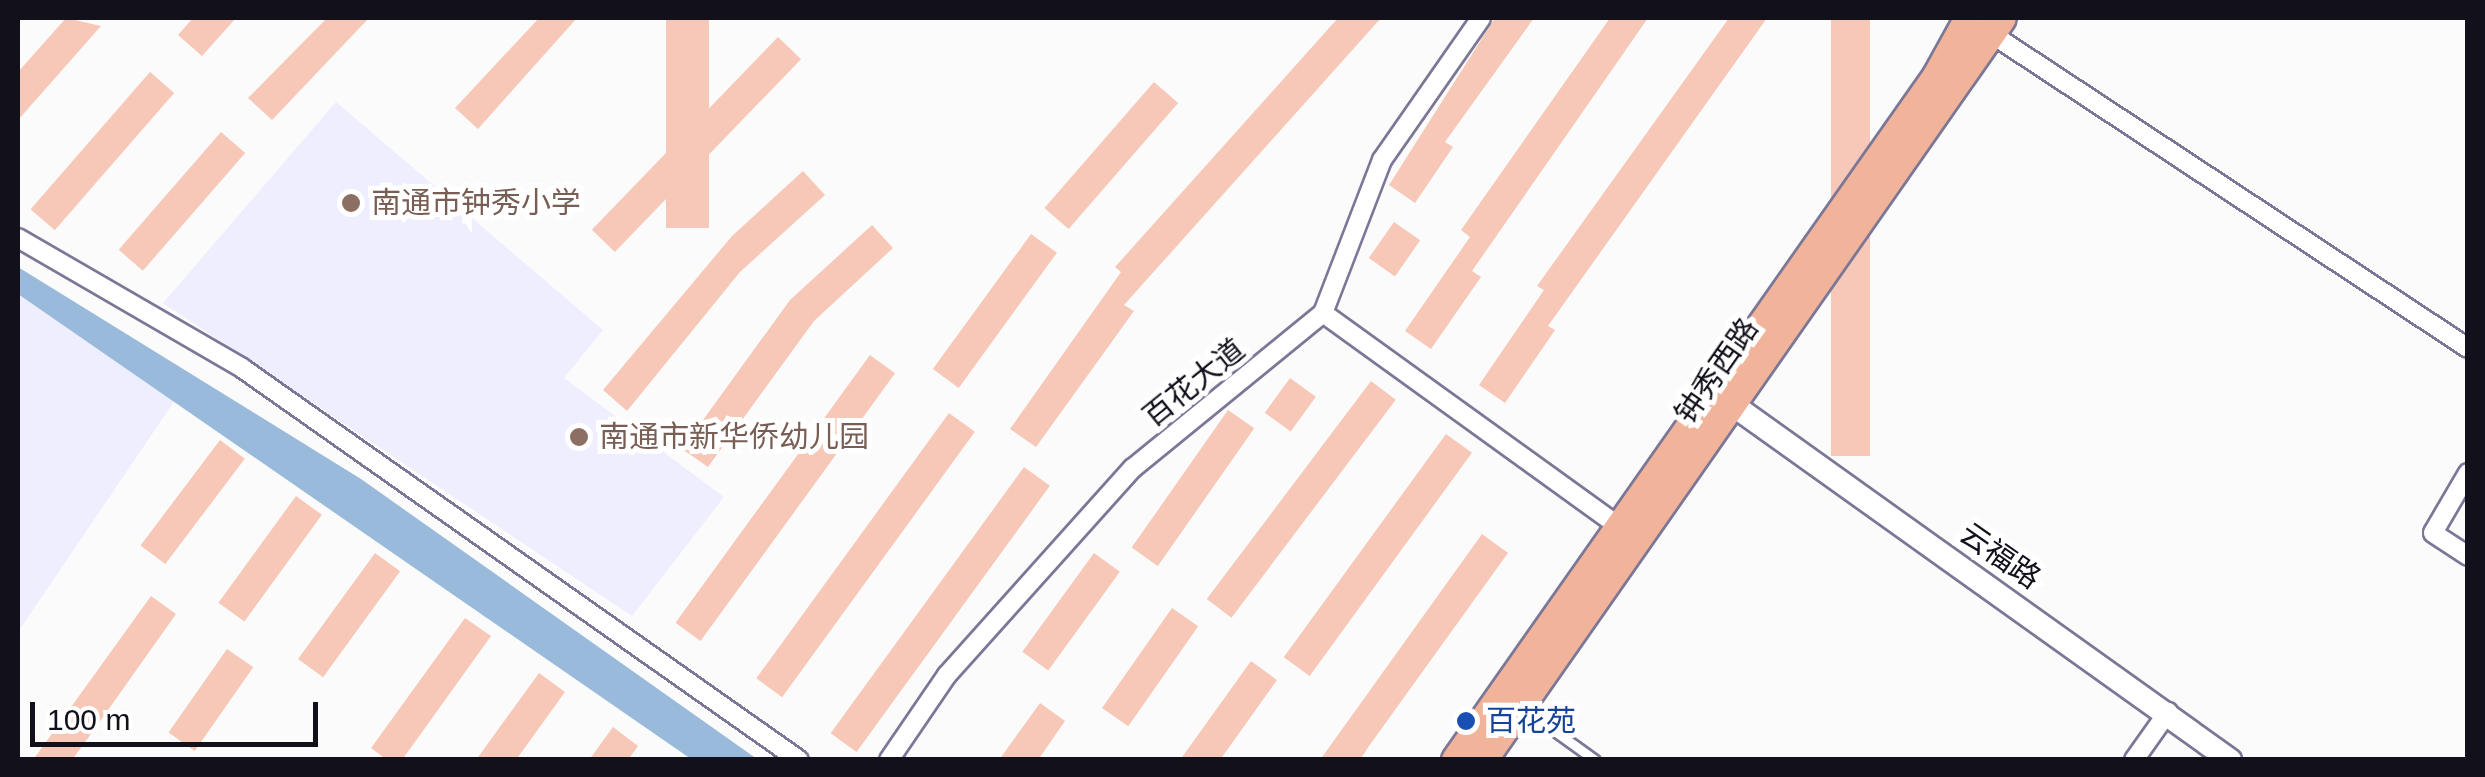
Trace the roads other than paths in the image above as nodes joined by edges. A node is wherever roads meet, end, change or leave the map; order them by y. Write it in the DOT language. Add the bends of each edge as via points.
graph roads {
  1 [pos="1482,18"];
  2 [pos="1979,21"];
  3 [pos="18,238"];
  4 [pos="1323,313"];
  5 [pos="2468,348"];
  6 [pos="1733,405"];
  7 [pos="2468,473"];
  8 [pos="1628,533"];
  9 [pos="2468,556"];
  10 [pos="1510,700"];
  11 [pos="2168,712"];
  12 [pos="799,760"];
  13 [pos="889,760"];
  14 [pos="1456,760"];
  15 [pos="1483,760"];
  16 [pos="1595,760"];
  17 [pos="2134,760"];
  18 [pos="2230,760"];
  1 -- 4 [label="street, 百花大道" via="1382,160"];
  2 -- 5 [label="street"];
  2 -- 6 [label="main road, 钟秀西路"];
  2 -- 8 [label="main road, 钟秀西路"];
  3 -- 12 [label="street" via="242,368"];
  4 -- 8 [label="street"];
  4 -- 13 [label="street, 百花大道" via="1132,468 947,676"];
  6 -- 8 [label="main road, 钟秀西路"];
  6 -- 11 [label="street, 云福路"];
  7 -- 9 [label="street" via="2433,533"];
  8 -- 10 [label="main road, 钟秀西路"];
  10 -- 14 [label="main road, 钟秀西路"];
  10 -- 15 [label="main road, 钟秀西路"];
  10 -- 16 [label="lane"];
  11 -- 17 [label="street"];
  11 -- 18 [label="street, 云福路"];
}
